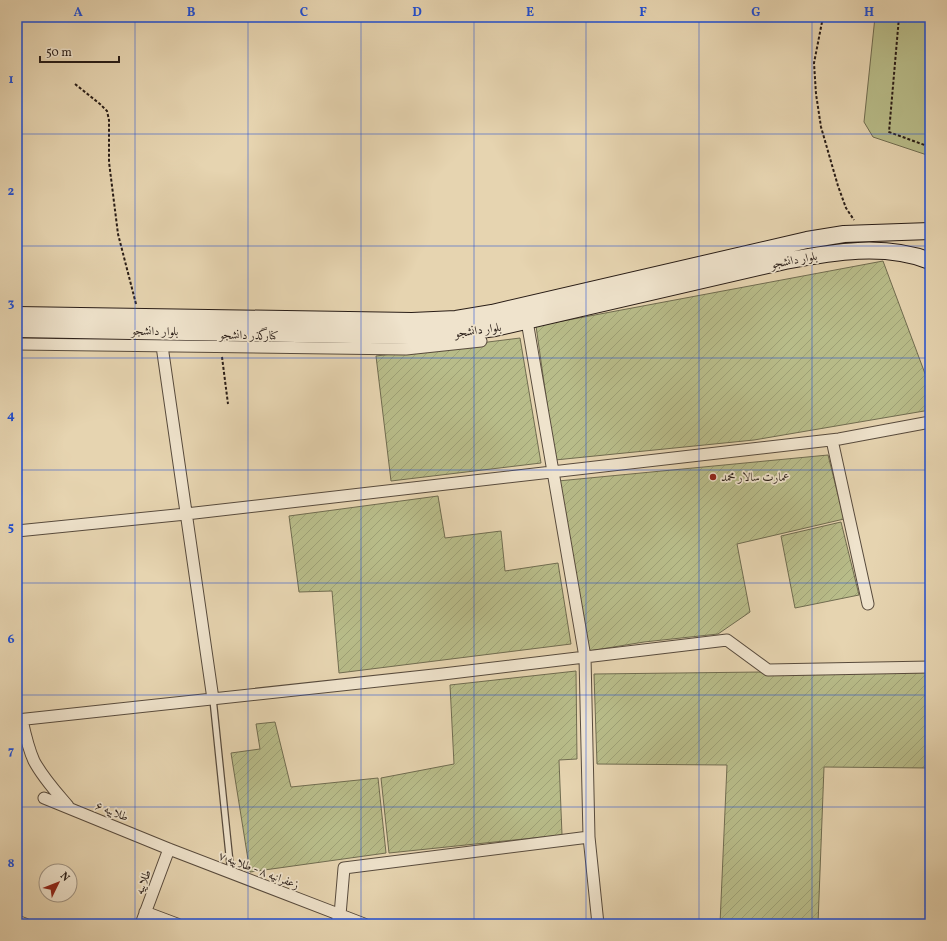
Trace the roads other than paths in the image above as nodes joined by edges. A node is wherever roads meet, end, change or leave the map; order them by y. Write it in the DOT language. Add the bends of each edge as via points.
graph roads {
  1 [pos="930,231"];
  2 [pos="930,261"];
  3 [pos="17,315"];
  4 [pos="527,321"];
  5 [pos="17,329"];
  6 [pos="481,341"];
  7 [pos="17,344"];
  8 [pos="162,346"];
  9 [pos="930,422"];
  10 [pos="832,440"];
  11 [pos="553,472"];
  12 [pos="186,514"];
  13 [pos="17,531"];
  14 [pos="868,604"];
  15 [pos="585,657"];
  16 [pos="930,667"];
  17 [pos="213,699"];
  18 [pos="20,720"];
  19 [pos="44,798"];
  20 [pos="69,808"];
  21 [pos="589,837"];
  22 [pos="169,849"];
  23 [pos="231,873"];
  24 [pos="145,912"];
  25 [pos="338,919"];
  26 [pos="17,921"];
  27 [pos="25,924"];
  28 [pos="141,924"];
  29 [pos="177,924"];
  30 [pos="364,924"];
  31 [pos="598,924"];
  1 -- 3 [label="main road, بلوار دانشجو" via="844,234 782,245 538,303 456,319 412,321"];
  2 -- 4 [label="main road, بلوار دانشجو" via="879,250 815,256"];
  4 -- 5 [label="main road, بلوار دانشجو" via="458,333 409,336"];
  4 -- 11 [label="street"];
  6 -- 8 [label="street, کنارگذر دانشجو" via="406,349"];
  7 -- 8 [label="street, کنارگذر دانشجو"];
  8 -- 12 [label="street"];
  9 -- 10 [label="street"];
  10 -- 11 [label="street"];
  10 -- 14 [label="street"];
  11 -- 12 [label="street"];
  11 -- 15 [label="street"];
  12 -- 13 [label="street"];
  12 -- 17 [label="street"];
  15 -- 16 [label="street" via="728,640 768,670"];
  15 -- 17 [label="street"];
  15 -- 21 [label="street"];
  17 -- 18 [label="street"];
  17 -- 23 [label="lane"];
  18 -- 20 [label="street" via="34,762"];
  19 -- 20 [label="street, طلاییه ۶"];
  20 -- 22 [label="street, طلاییه ۶"];
  21 -- 25 [label="street" via="344,868"];
  21 -- 31 [label="street"];
  22 -- 23 [label="street, زعفرانیه ۸ - طلاییه ۷"];
  22 -- 24 [label="street, طلاییه"];
  23 -- 25 [label="street, زعفرانیه ۸ - طلاییه ۷"];
  24 -- 28 [label="street, طلاییه"];
  24 -- 29 [label="street"];
  25 -- 30 [label="street, زعفرانیه ۸ - طلاییه ۷"];
  26 -- 27 [label="street"];
}
